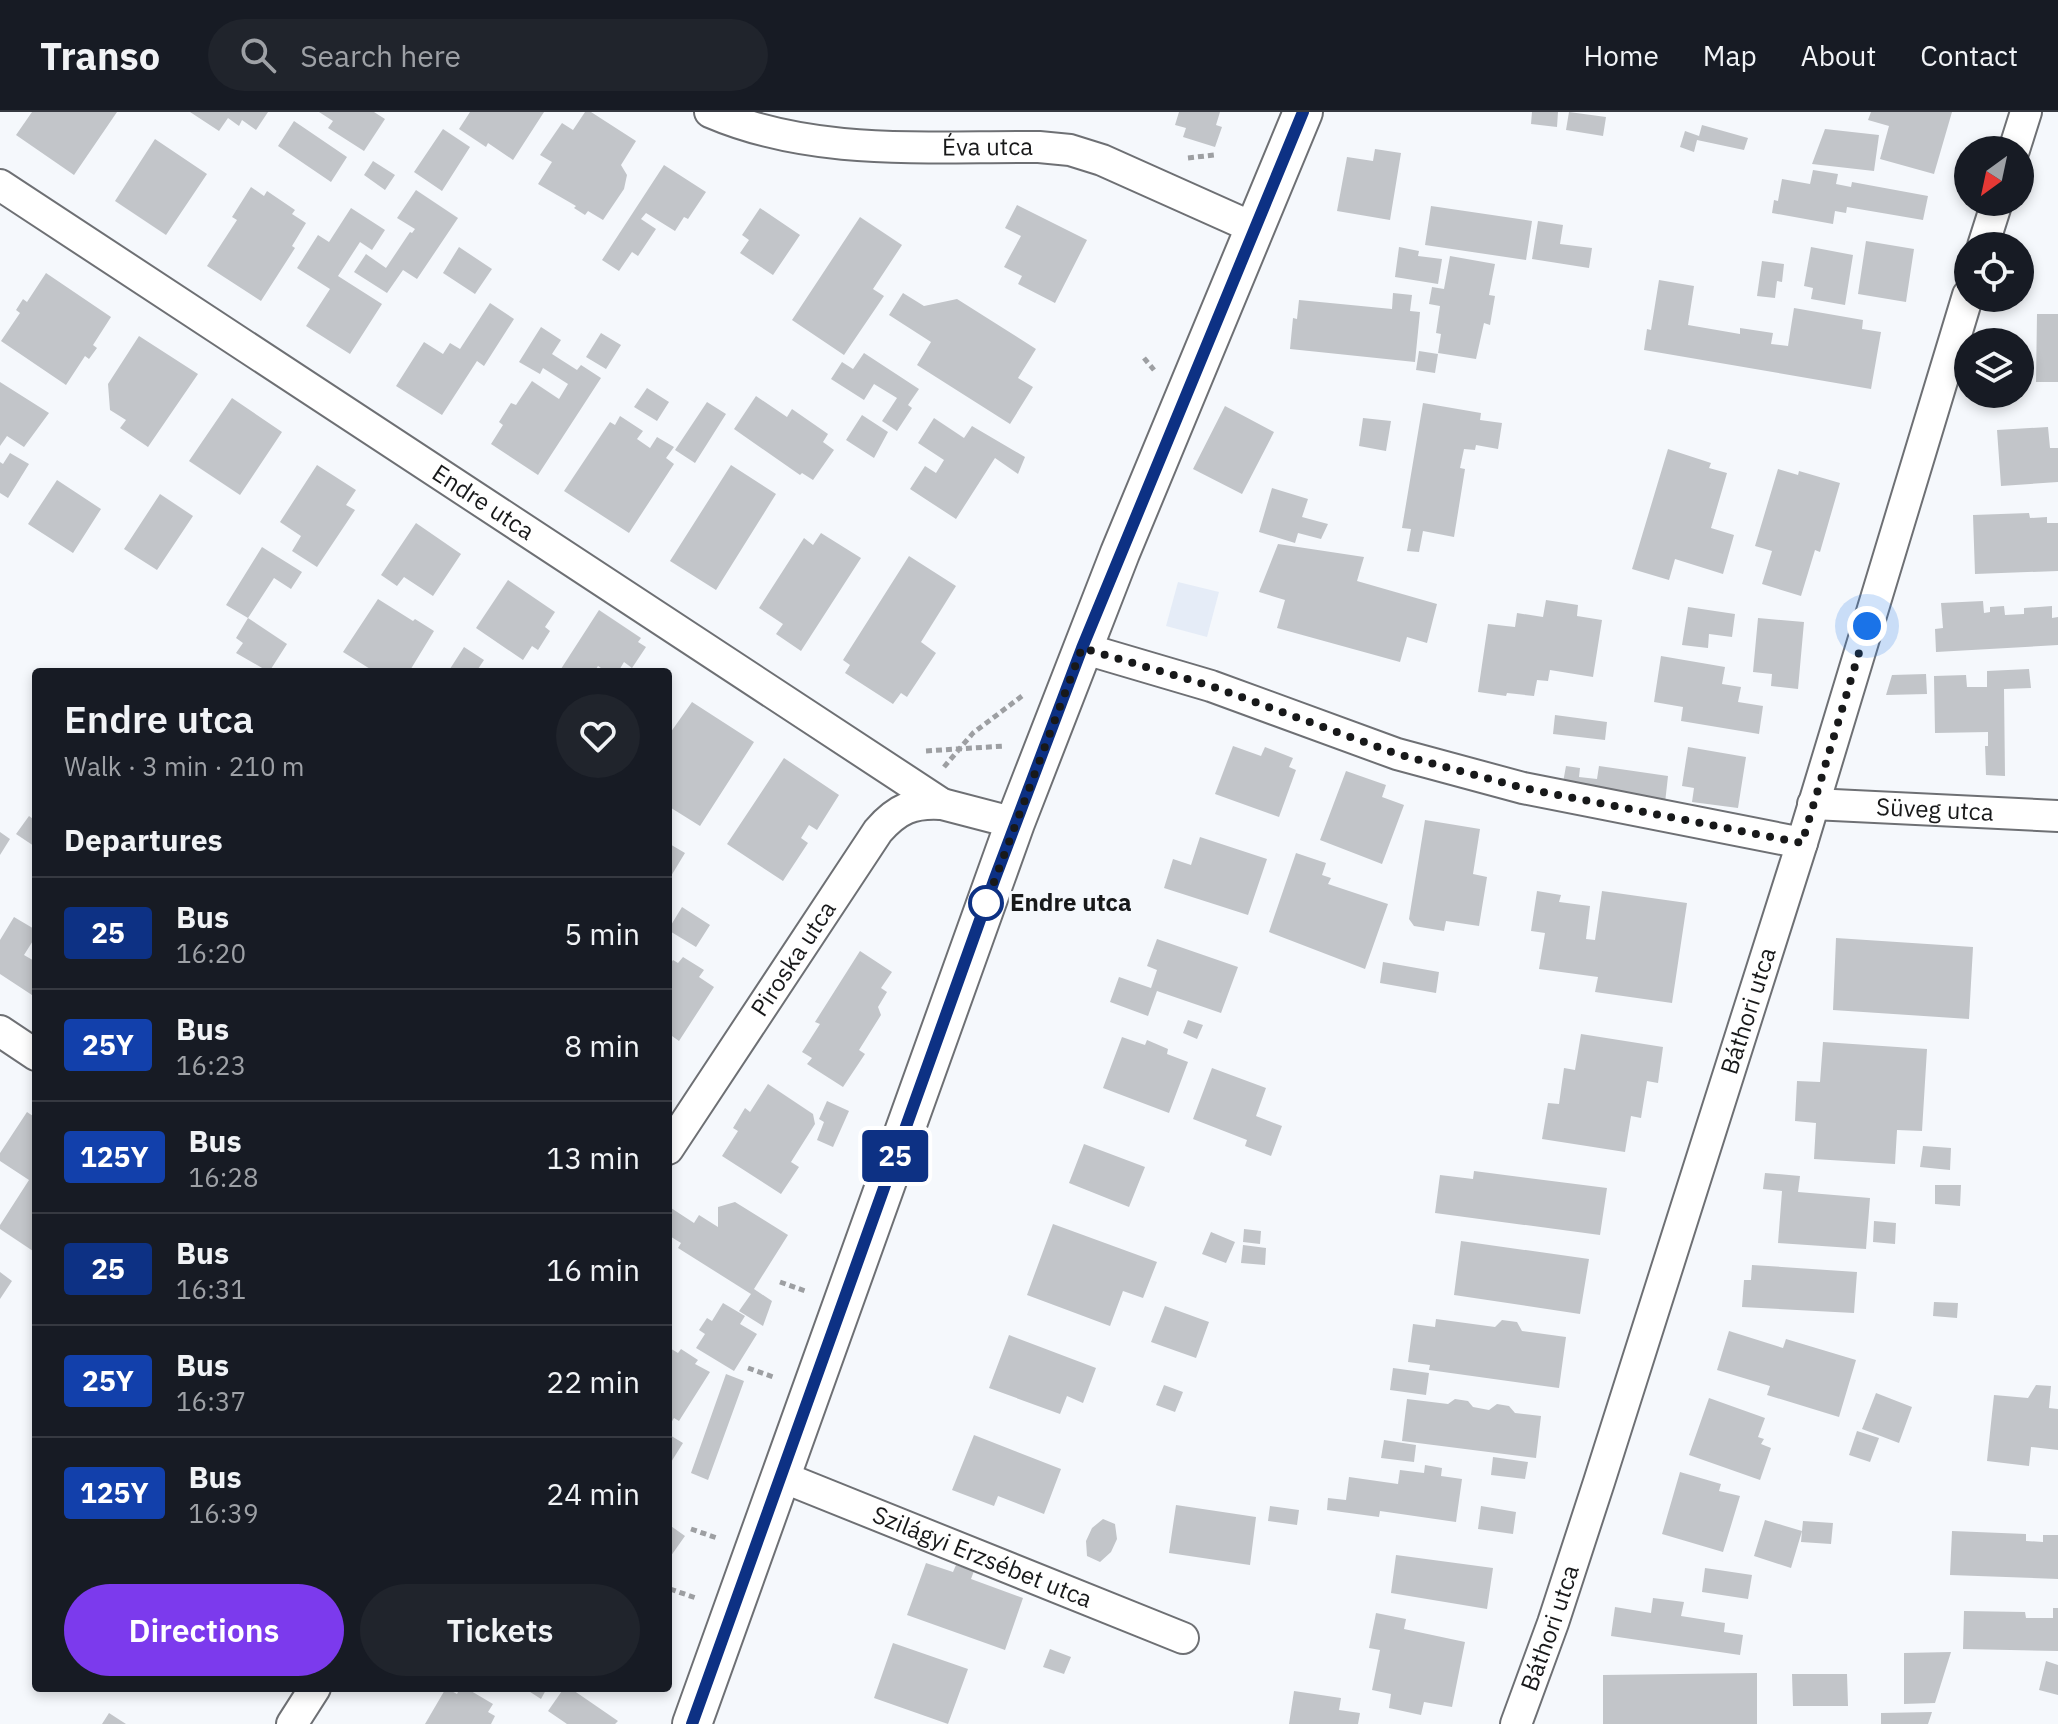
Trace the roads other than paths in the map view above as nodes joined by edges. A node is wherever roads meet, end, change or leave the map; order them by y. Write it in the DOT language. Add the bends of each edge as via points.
graph roads {
  1 [pos="710,112"];
  2 [pos="1303,112"];
  3 [pos="2026,112"];
  4 [pos="2018,136"];
  5 [pos="0,185"];
  6 [pos="1254,228"];
  7 [pos="1963,312"];
  8 [pos="1082,648"];
  9 [pos="934,799"];
  10 [pos="1813,804"];
  11 [pos="2058,816"];
  12 [pos="1015,823"];
  13 [pos="1802,843"];
  14 [pos="0,1031"];
  15 [pos="32,1052"];
  16 [pos="672,1143"];
  17 [pos="780,1476"];
  18 [pos="1183,1638"];
  19 [pos="312,1692"];
  20 [pos="292,1724"];
  21 [pos="692,1724"];
  22 [pos="1516,1724"];
  1 -- 6 [label="street, Éva utca" via="758,130 826,144 1070,150"];
  2 -- 6 [label="street"];
  3 -- 4 [label="street"];
  5 -- 9 [label="street, Endre utca"];
  6 -- 8 [label="street"];
  7 -- 10 [label="street, Báthori utca"];
  8 -- 12 [label="street"];
  8 -- 13 [label="street" via="1211,686 1397,754 1523,788"];
  9 -- 12 [label="street, Endre utca"];
  9 -- 16 [label="street, Piroska utca" via="910,805 878,831"];
  10 -- 11 [label="street, Süveg utca"];
  10 -- 13 [label="street, Báthori utca"];
  12 -- 17 [label="street"];
  13 -- 22 [label="street, Báthori utca" via="1590,1510"];
  14 -- 15 [label="street"];
  17 -- 18 [label="street, Szilágyi Erzsébet utca"];
  17 -- 21 [label="street"];
  19 -- 20 [label="street"];
}
